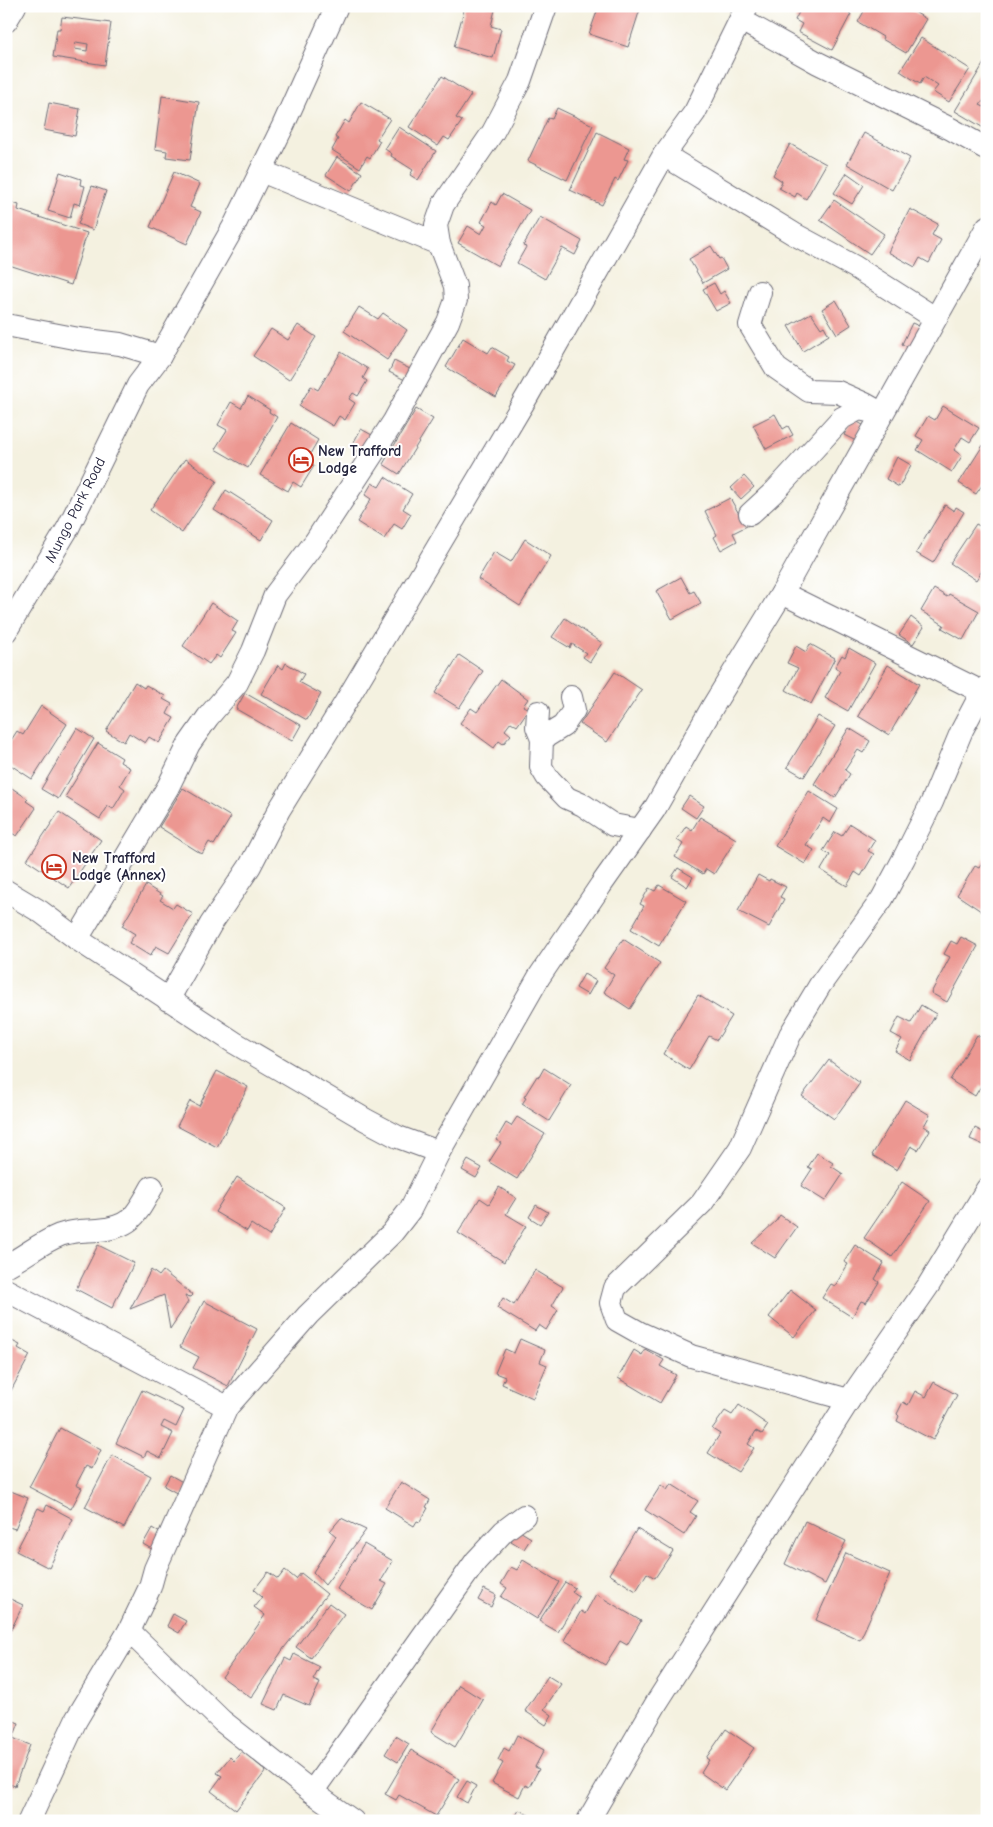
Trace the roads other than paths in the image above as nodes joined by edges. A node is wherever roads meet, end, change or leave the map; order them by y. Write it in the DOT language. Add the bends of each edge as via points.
graph roads {
  1 [pos="15,6"];
  2 [pos="337,6"];
  3 [pos="546,6"];
  4 [pos="744,13"];
  5 [pos="6,21"];
  6 [pos="987,149"];
  7 [pos="664,155"];
  8 [pos="261,171"];
  9 [pos="987,227"];
  10 [pos="439,244"];
  11 [pos="760,292"];
  12 [pos="935,318"];
  13 [pos="6,325"];
  14 [pos="160,356"];
  15 [pos="881,413"];
  16 [pos="750,514"];
  17 [pos="782,593"];
  18 [pos="6,631"];
  19 [pos="985,689"];
  20 [pos="571,697"];
  21 [pos="538,712"];
  22 [pos="542,739"];
  23 [pos="640,830"];
  24 [pos="6,891"];
  25 [pos="77,939"];
  26 [pos="168,1000"];
  27 [pos="439,1152"];
  28 [pos="152,1187"];
  29 [pos="987,1189"];
  30 [pos="6,1266"];
  31 [pos="6,1290"];
  32 [pos="849,1400"];
  33 [pos="227,1407"];
  34 [pos="524,1516"];
  35 [pos="129,1631"];
  36 [pos="312,1792"];
  37 [pos="29,1821"];
  38 [pos="353,1821"];
  39 [pos="588,1821"];
  1 -- 5 [label="street"];
  2 -- 8 [label="street, Mungo Park Road"];
  3 -- 10 [label="street" via="520,81 493,132 438,216"];
  4 -- 6 [label="street" via="818,63"];
  4 -- 7 [label="street" via="695,112"];
  7 -- 12 [label="street"];
  7 -- 26 [label="street" via="528,395"];
  8 -- 10 [label="street"];
  8 -- 14 [label="street, Mungo Park Road" via="234,226"];
  9 -- 12 [label="street"];
  10 -- 25 [label="street" via="455,286 456,300 448,322 394,421 315,542 275,595 254,651 237,683 189,744 168,787"];
  11 -- 15 [label="street" via="750,325 776,368 809,391 838,392"];
  12 -- 15 [label="street"];
  13 -- 14 [label="street" via="120,344"];
  14 -- 18 [label="street, Mungo Park Road" via="138,385 68,528"];
  15 -- 16 [label="street" via="859,408 842,418"];
  15 -- 17 [label="street"];
  17 -- 19 [label="street"];
  17 -- 23 [label="street"];
  19 -- 32 [label="street" via="962,730 932,802 882,899 820,985 790,1035 740,1148 702,1203 614,1288 611,1303 617,1320 691,1356"];
  20 -- 22 [label="street" via="574,710 563,726"];
  21 -- 22 [label="street" via="537,727"];
  22 -- 23 [label="street" via="541,767 567,798 612,825"];
  23 -- 27 [label="street" via="539,977"];
  24 -- 25 [label="street"];
  25 -- 26 [label="street"];
  26 -- 27 [label="street" via="366,1120 398,1137"];
  27 -- 33 [label="street" via="410,1210 392,1233 308,1314"];
  28 -- 30 [label="street" via="138,1211 124,1225 61,1235 38,1245"];
  29 -- 32 [label="street" via="928,1286"];
  31 -- 33 [label="street"];
  32 -- 39 [label="street" via="657,1702"];
  33 -- 35 [label="street"];
  34 -- 36 [label="street" via="504,1531 476,1562"];
  35 -- 36 [label="street" via="222,1721"];
  35 -- 37 [label="street" via="76,1720"];
  36 -- 38 [label="street"];
}
